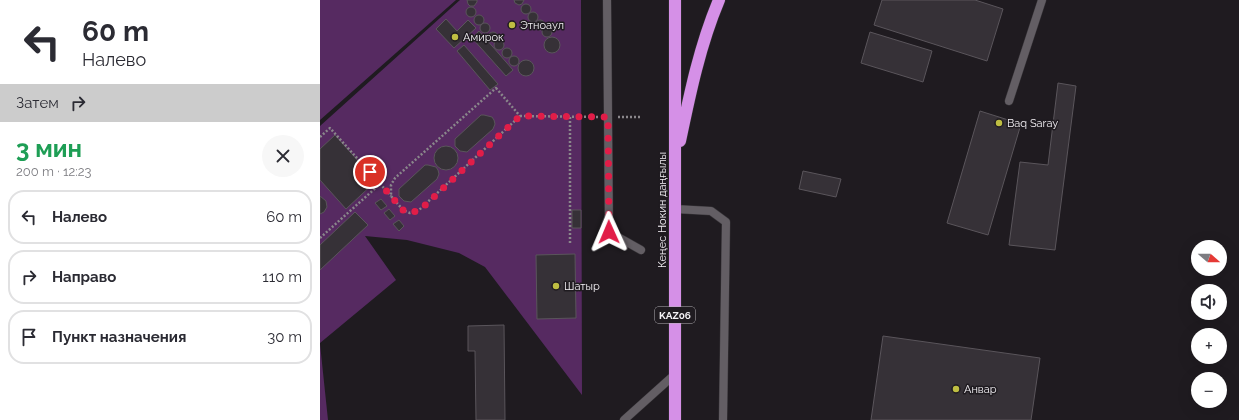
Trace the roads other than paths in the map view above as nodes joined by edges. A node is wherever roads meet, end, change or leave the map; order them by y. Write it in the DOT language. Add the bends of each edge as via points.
graph roads {
  1 [pos="607,0"];
  2 [pos="675,0"];
  3 [pos="719,0"];
  4 [pos="1042,0"];
  5 [pos="1009,101"];
  6 [pos="675,165"];
  7 [pos="675,210"];
  8 [pos="641,250"];
  9 [pos="674,371"];
  10 [pos="624,420"];
  11 [pos="675,420"];
  12 [pos="722,420"];
  1 -- 8 [label="lane" via="609,232"];
  2 -- 6 [label="highway, Кеңес Нокин даңғылы / KАZ06"];
  3 -- 6 [label="highway" via="701,52"];
  4 -- 5 [label="lane"];
  6 -- 7 [label="highway, Кеңес Нокин даңғылы / KАZ06"];
  7 -- 9 [label="highway, Кеңес Нокин даңғылы / KАZ06"];
  7 -- 12 [label="lane" via="712,212 726,222"];
  9 -- 10 [label="lane" via="673,376"];
  9 -- 11 [label="highway, Кеңес Нокин даңғылы / KАZ06"];
}
